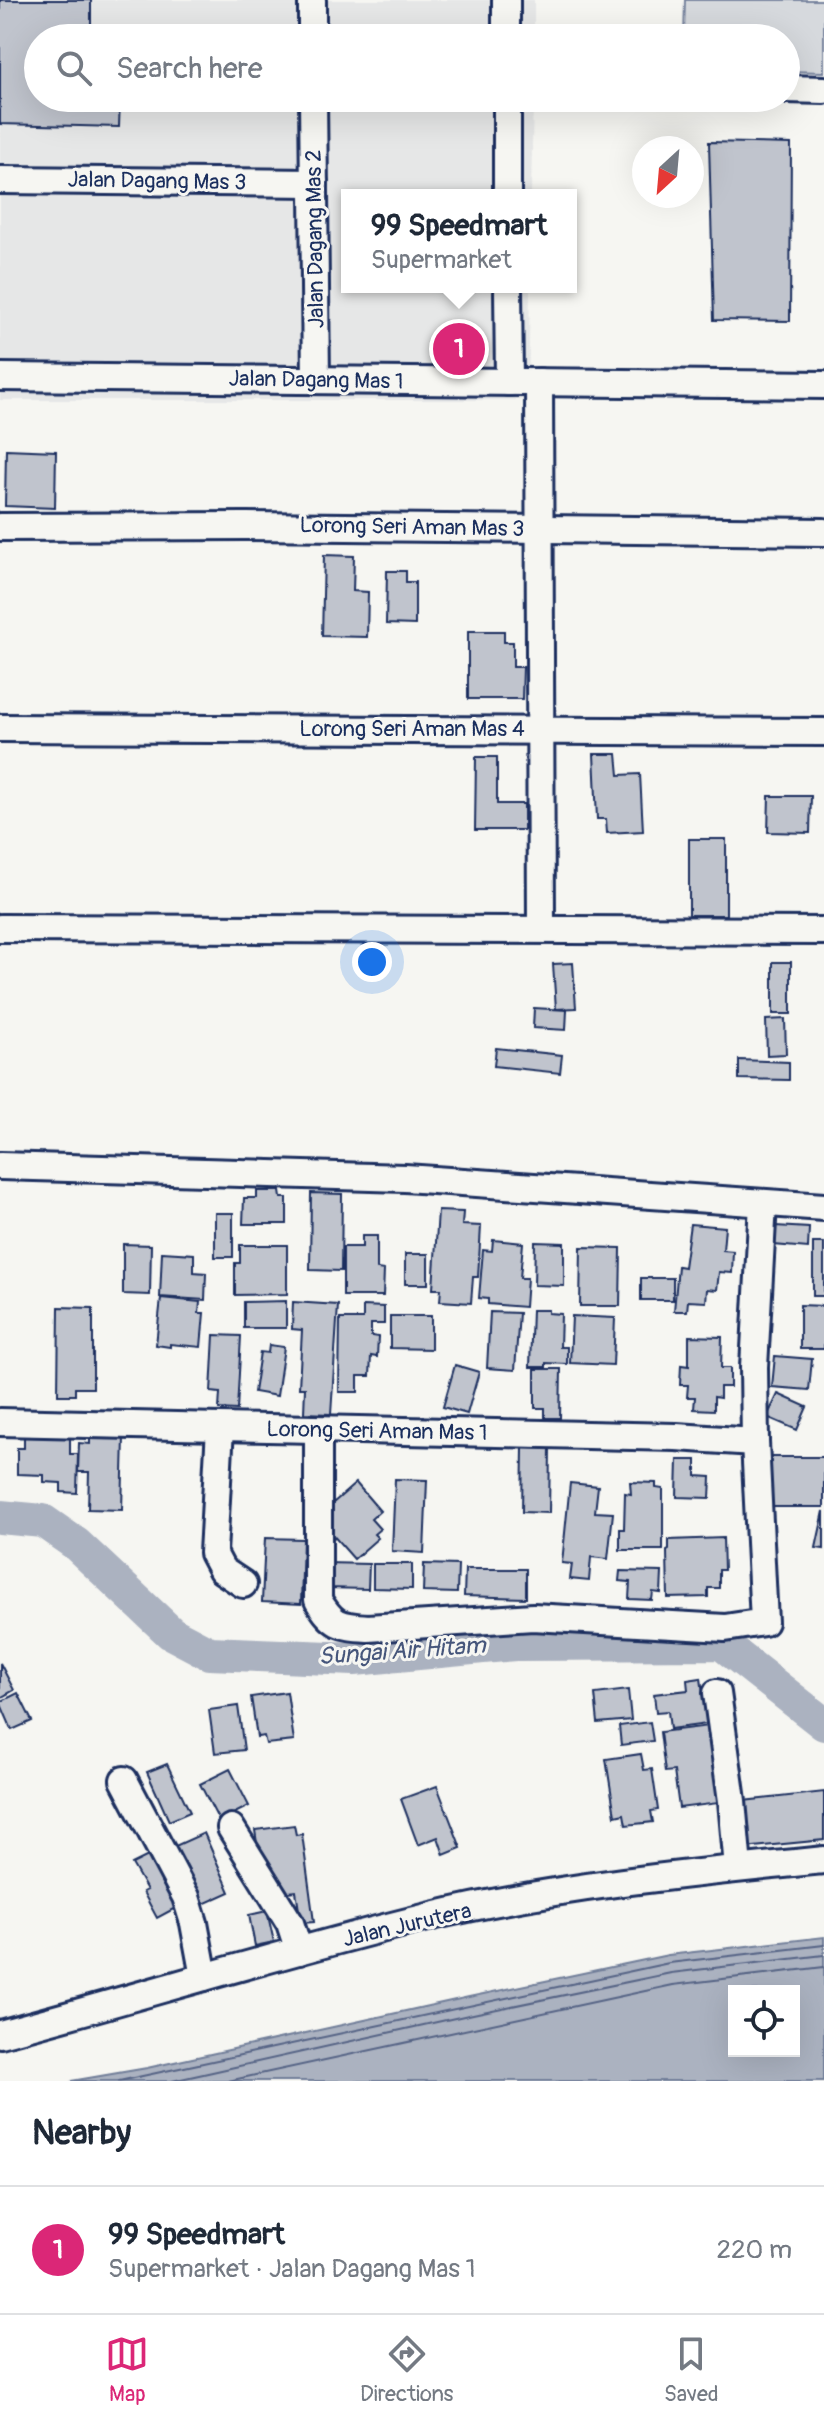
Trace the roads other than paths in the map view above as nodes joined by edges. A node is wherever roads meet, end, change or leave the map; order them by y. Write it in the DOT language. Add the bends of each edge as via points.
graph roads {
  1 [pos="312,0"];
  2 [pos="506,0"];
  3 [pos="312,24"];
  4 [pos="506,24"];
  5 [pos="800,89"];
  6 [pos="824,90"];
  7 [pos="313,112"];
  8 [pos="507,112"];
  9 [pos="0,180"];
  10 [pos="314,183"];
  11 [pos="507,189"];
  12 [pos="508,293"];
  13 [pos="0,377"];
  14 [pos="316,380"];
  15 [pos="509,382"];
  16 [pos="539,382"];
  17 [pos="824,385"];
  18 [pos="0,527"];
  19 [pos="539,529"];
  20 [pos="824,532"];
  21 [pos="0,728"];
  22 [pos="540,730"];
  23 [pos="824,732"];
  24 [pos="0,928"];
  25 [pos="541,929"];
  26 [pos="824,931"];
  27 [pos="0,1166"];
  28 [pos="763,1203"];
  29 [pos="824,1207"];
  30 [pos="0,1422"];
  31 [pos="220,1428"];
  32 [pos="318,1430"];
  33 [pos="755,1442"];
  34 [pos="243,1584"];
  35 [pos="717,1693"];
  36 [pos="124,1780"];
  37 [pos="231,1828"];
  38 [pos="824,1860"];
  39 [pos="738,1868"];
  40 [pos="299,1951"];
  41 [pos="204,1977"];
  42 [pos="0,2034"];
  1 -- 3 [label="street"];
  2 -- 4 [label="street"];
  5 -- 6 [label="street"];
  7 -- 10 [label="street, Jalan Dagang Mas 2"];
  8 -- 11 [label="street"];
  9 -- 10 [label="street, Jalan Dagang Mas 3"];
  10 -- 14 [label="street, Jalan Dagang Mas 2"];
  12 -- 15 [label="street"];
  13 -- 14 [label="street, Jalan Dagang Mas 1"];
  14 -- 15 [label="street, Jalan Dagang Mas 1"];
  15 -- 16 [label="street, Jalan Dagang Mas 1"];
  16 -- 17 [label="street, Jalan Dagang Mas 1"];
  16 -- 19 [label="street"];
  18 -- 19 [label="street, Lorong Seri Aman Mas 3"];
  19 -- 20 [label="street, Lorong Seri Aman Mas 3"];
  19 -- 22 [label="street"];
  21 -- 22 [label="street, Lorong Seri Aman Mas 4"];
  22 -- 23 [label="street, Lorong Seri Aman Mas 4"];
  22 -- 25 [label="street"];
  24 -- 25 [label="street"];
  25 -- 26 [label="street"];
  27 -- 28 [label="street" via="405,1178"];
  28 -- 29 [label="street"];
  28 -- 33 [label="street"];
  30 -- 31 [label="street, Lorong Seri Aman Mas 1"];
  31 -- 32 [label="street, Lorong Seri Aman Mas 1"];
  31 -- 34 [label="street" via="213,1553 222,1570"];
  32 -- 33 [label="street, Lorong Seri Aman Mas 1"];
  32 -- 33 [label="street" via="318,1600 328,1617 345,1627 368,1628 533,1617 725,1628 764,1622"];
  35 -- 39 [label="street"];
  36 -- 41 [label="street" via="186,1897"];
  37 -- 40 [label="street" via="290,1923"];
  38 -- 39 [label="street, Jalan Jurutera"];
  39 -- 40 [label="street, Jalan Jurutera" via="560,1892 430,1917"];
  40 -- 41 [label="street, Jalan Jurutera"];
  41 -- 42 [label="street, Jalan Jurutera"];
}
